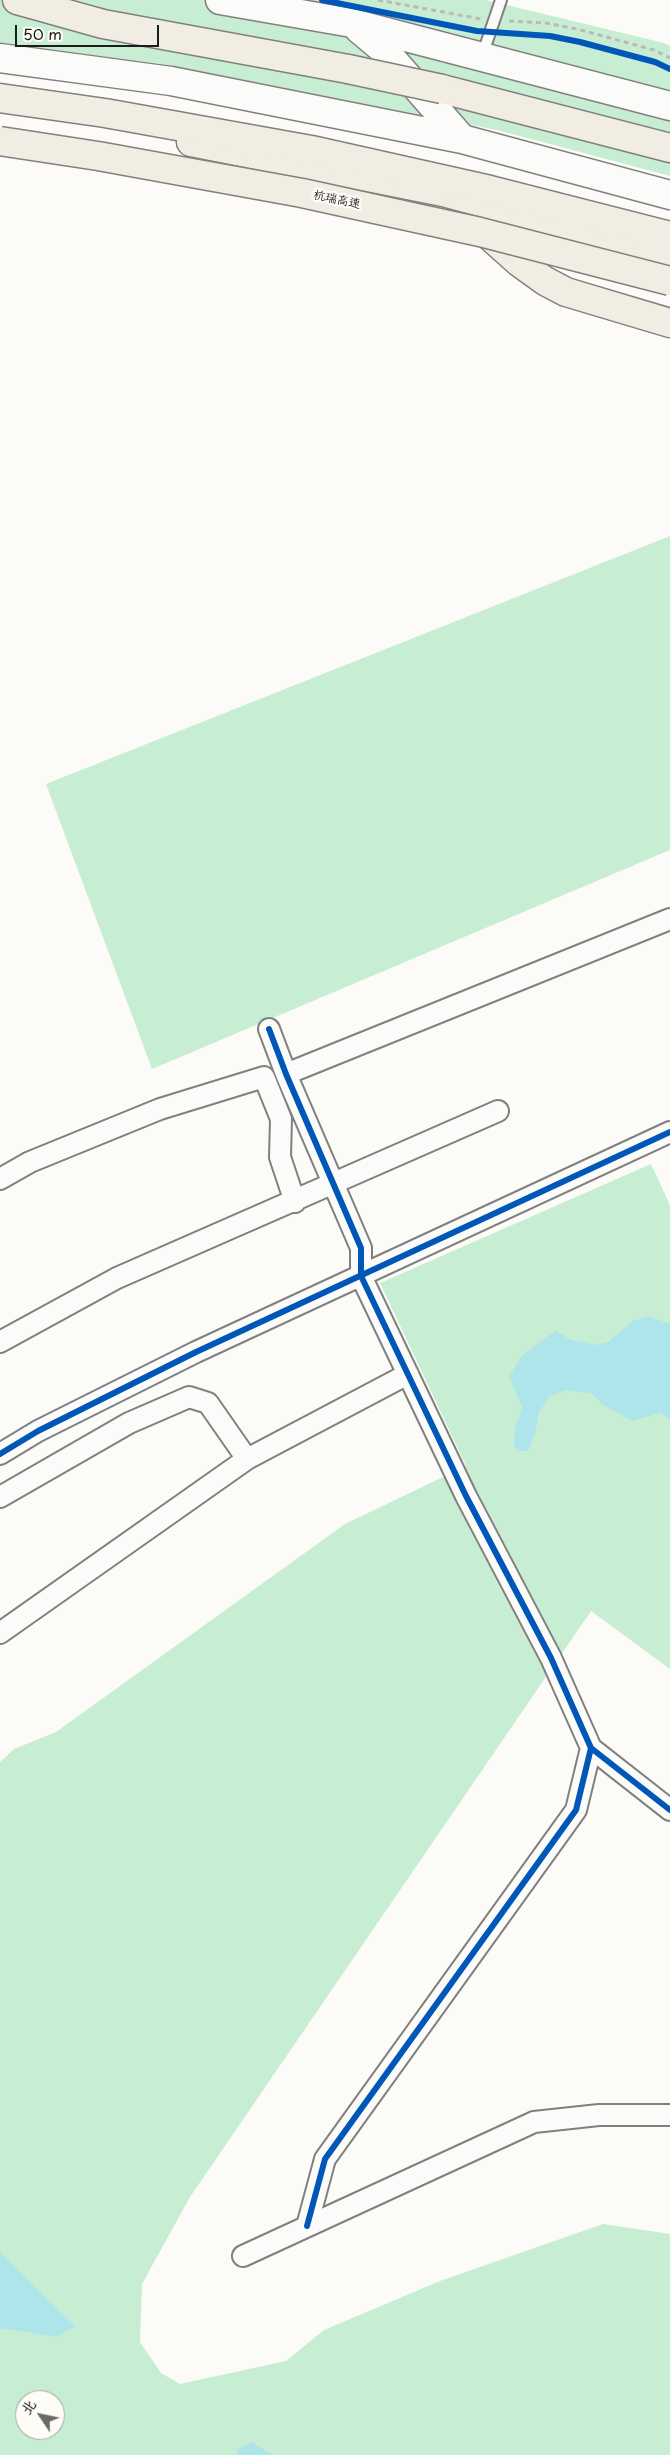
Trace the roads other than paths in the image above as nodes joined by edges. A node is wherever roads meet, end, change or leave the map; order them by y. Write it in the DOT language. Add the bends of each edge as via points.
graph roads {
  1 [pos="17,0"];
  2 [pos="220,0"];
  3 [pos="502,0"];
  4 [pos="352,23"];
  5 [pos="481,57"];
  6 [pos="0,58"];
  7 [pos="0,98"];
  8 [pos="670,106"];
  9 [pos="0,111"];
  10 [pos="462,139"];
  11 [pos="0,141"];
  12 [pos="670,148"];
  13 [pos="442,192"];
  14 [pos="670,195"];
  15 [pos="670,236"];
  16 [pos="670,253"];
  17 [pos="670,281"];
  18 [pos="670,323"];
  19 [pos="670,919"];
  20 [pos="269,1029"];
  21 [pos="286,1074"];
  22 [pos="498,1111"];
  23 [pos="670,1132"];
  24 [pos="0,1179"];
  25 [pos="334,1185"];
  26 [pos="295,1202"];
  27 [pos="361,1276"];
  28 [pos="0,1342"];
  29 [pos="408,1374"];
  30 [pos="0,1454"];
  31 [pos="247,1459"];
  32 [pos="0,1497"];
  33 [pos="0,1633"];
  34 [pos="591,1748"];
  35 [pos="670,1810"];
  36 [pos="670,2115"];
  37 [pos="307,2226"];
  38 [pos="243,2256"];
  1 -- 12 [label="main road, bridge" via="70,16 442,89"];
  2 -- 4 [label="main road"];
  3 -- 5 [label="lane"];
  4 -- 5 [label="main road"];
  4 -- 10 [label="main road" via="384,50"];
  5 -- 8 [label="main road"];
  6 -- 10 [label="main road" via="171,81"];
  7 -- 15 [label="main road" via="320,152 490,190"];
  9 -- 13 [label="main road" via="112,126"];
  10 -- 14 [label="main road"];
  11 -- 17 [label="main road, 杭瑞高速, bridge" via="312,195 480,232"];
  13 -- 16 [label="main road"];
  13 -- 18 [label="main road" via="545,282 566,292"];
  19 -- 21 [label="street"];
  20 -- 21 [label="street"];
  21 -- 25 [label="street"];
  22 -- 25 [label="street"];
  23 -- 27 [label="street"];
  24 -- 26 [label="street" via="30,1162 160,1110 264,1077 281,1119 280,1157"];
  25 -- 26 [label="street"];
  25 -- 27 [label="street" via="361,1248"];
  26 -- 28 [label="street" via="117,1278"];
  27 -- 29 [label="street"];
  27 -- 30 [label="street" via="196,1352 38,1431"];
  29 -- 31 [label="street"];
  29 -- 34 [label="street" via="466,1496 551,1658"];
  31 -- 32 [label="street" via="208,1403 189,1397 129,1424"];
  31 -- 33 [label="street"];
  34 -- 35 [label="street"];
  34 -- 37 [label="street" via="576,1810 325,2159"];
  36 -- 37 [label="street" via="598,2115 534,2122"];
  37 -- 38 [label="street"];
}
